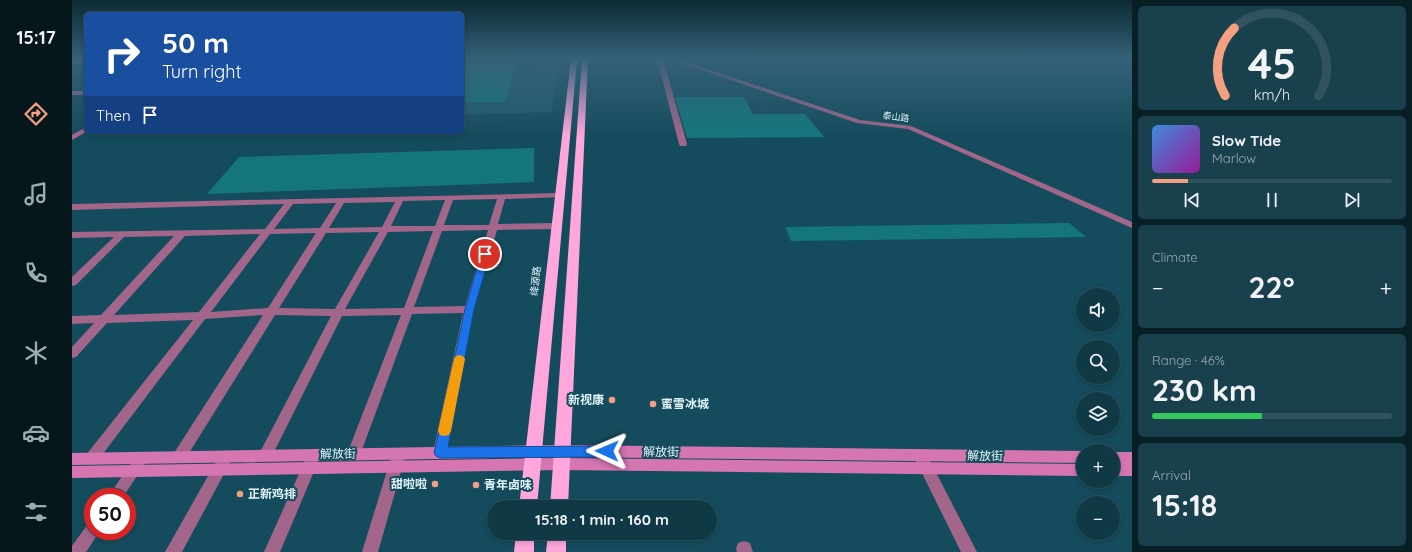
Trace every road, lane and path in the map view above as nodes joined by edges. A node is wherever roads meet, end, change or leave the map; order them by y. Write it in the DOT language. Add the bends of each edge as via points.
graph roads {
  1 [pos="571,85"];
  2 [pos="583,85"];
  3 [pos="667,85"];
  4 [pos="748,85"];
  5 [pos="72,93"];
  6 [pos="84,93"];
  7 [pos="84,130"];
  8 [pos="72,138"];
  9 [pos="683,144"];
  10 [pos="560,195"];
  11 [pos="502,196"];
  12 [pos="450,198"];
  13 [pos="400,199"];
  14 [pos="342,200"];
  15 [pos="291,201"];
  16 [pos="72,207"];
  17 [pos="1132,225"];
  18 [pos="556,226"];
  19 [pos="493,227"];
  20 [pos="386,228"];
  21 [pos="438,228"];
  22 [pos="324,229"];
  23 [pos="268,231"];
  24 [pos="182,233"];
  25 [pos="122,234"];
  26 [pos="72,235"];
  27 [pos="72,283"];
  28 [pos="470,309"];
  29 [pos="406,310"];
  30 [pos="272,311"];
  31 [pos="338,313"];
  32 [pos="202,316"];
  33 [pos="103,319"];
  34 [pos="72,320"];
  35 [pos="72,354"];
  36 [pos="440,453"];
  37 [pos="354,454"];
  38 [pos="265,456"];
  39 [pos="179,457"];
  40 [pos="561,457"];
  41 [pos="1076,457"];
  42 [pos="142,458"];
  43 [pos="532,458"];
  44 [pos="1120,458"];
  45 [pos="1132,458"];
  46 [pos="72,459"];
  47 [pos="91,459"];
  48 [pos="397,460"];
  49 [pos="311,461"];
  50 [pos="923,461"];
  51 [pos="223,463"];
  52 [pos="1076,470"];
  53 [pos="1120,470"];
  54 [pos="1132,470"];
  55 [pos="133,471"];
  56 [pos="72,472"];
  57 [pos="121,488"];
  58 [pos="529,500"];
  59 [pos="559,500"];
  60 [pos="85,540"];
  61 [pos="525,540"];
  62 [pos="557,540"];
  63 [pos="77,552"];
  64 [pos="173,552"];
  65 [pos="272,552"];
  66 [pos="370,552"];
  67 [pos="524,552"];
  68 [pos="556,552"];
  69 [pos="969,552"];
  1 -- 10 [label="highway, 绛源路"];
  2 -- 40 [label="highway"];
  3 -- 9 [label="street"];
  4 -- 17 [label="street, 泰山路" via="859,122 910,127"];
  5 -- 6 [label="street"];
  7 -- 8 [label="street"];
  10 -- 11 [label="street"];
  10 -- 18 [label="highway, 绛源路"];
  11 -- 12 [label="street"];
  11 -- 19 [label="street"];
  12 -- 13 [label="street"];
  12 -- 21 [label="street"];
  13 -- 14 [label="street"];
  13 -- 20 [label="street"];
  14 -- 15 [label="street"];
  14 -- 22 [label="street"];
  15 -- 16 [label="street"];
  15 -- 23 [label="street"];
  18 -- 19 [label="street"];
  18 -- 43 [label="highway, 绛源路"];
  19 -- 21 [label="street"];
  19 -- 28 [label="street"];
  20 -- 21 [label="street"];
  20 -- 22 [label="street"];
  20 -- 31 [label="street"];
  21 -- 29 [label="street"];
  22 -- 23 [label="street"];
  22 -- 30 [label="street"];
  23 -- 24 [label="street"];
  23 -- 32 [label="street"];
  24 -- 25 [label="street"];
  24 -- 33 [label="street"];
  25 -- 26 [label="street"];
  25 -- 27 [label="street"];
  28 -- 29 [label="street"];
  28 -- 36 [label="street"];
  29 -- 31 [label="street"];
  29 -- 37 [label="street"];
  30 -- 31 [label="street"];
  30 -- 32 [label="street"];
  30 -- 39 [label="street"];
  31 -- 38 [label="street"];
  32 -- 33 [label="street"];
  32 -- 47 [label="street"];
  33 -- 34 [label="street"];
  33 -- 35 [label="street"];
  36 -- 43 [label="main road, 解放街"];
  36 -- 48 [label="main road, 解放街"];
  37 -- 48 [label="main road, 解放街"];
  37 -- 49 [label="main road, 解放街"];
  38 -- 49 [label="main road, 解放街"];
  38 -- 51 [label="main road, 解放街"];
  39 -- 42 [label="main road, 解放街"];
  39 -- 51 [label="main road, 解放街"];
  40 -- 43 [label="main road"];
  40 -- 50 [label="main road"];
  40 -- 59 [label="highway"];
  41 -- 50 [label="main road, 解放街"];
  42 -- 47 [label="main road, 解放街"];
  42 -- 55 [label="street"];
  43 -- 48 [label="main road"];
  43 -- 58 [label="highway, 绛源路"];
  44 -- 45 [label="main road"];
  46 -- 47 [label="main road, 解放街"];
  48 -- 49 [label="main road"];
  48 -- 66 [label="street"];
  49 -- 51 [label="main road"];
  49 -- 65 [label="street"];
  50 -- 52 [label="main road"];
  50 -- 69 [label="street"];
  51 -- 55 [label="main road"];
  51 -- 64 [label="street"];
  53 -- 54 [label="main road"];
  55 -- 56 [label="main road"];
  55 -- 57 [label="street"];
  60 -- 63 [label="street"];
  61 -- 67 [label="highway"];
  62 -- 68 [label="highway"];
}
